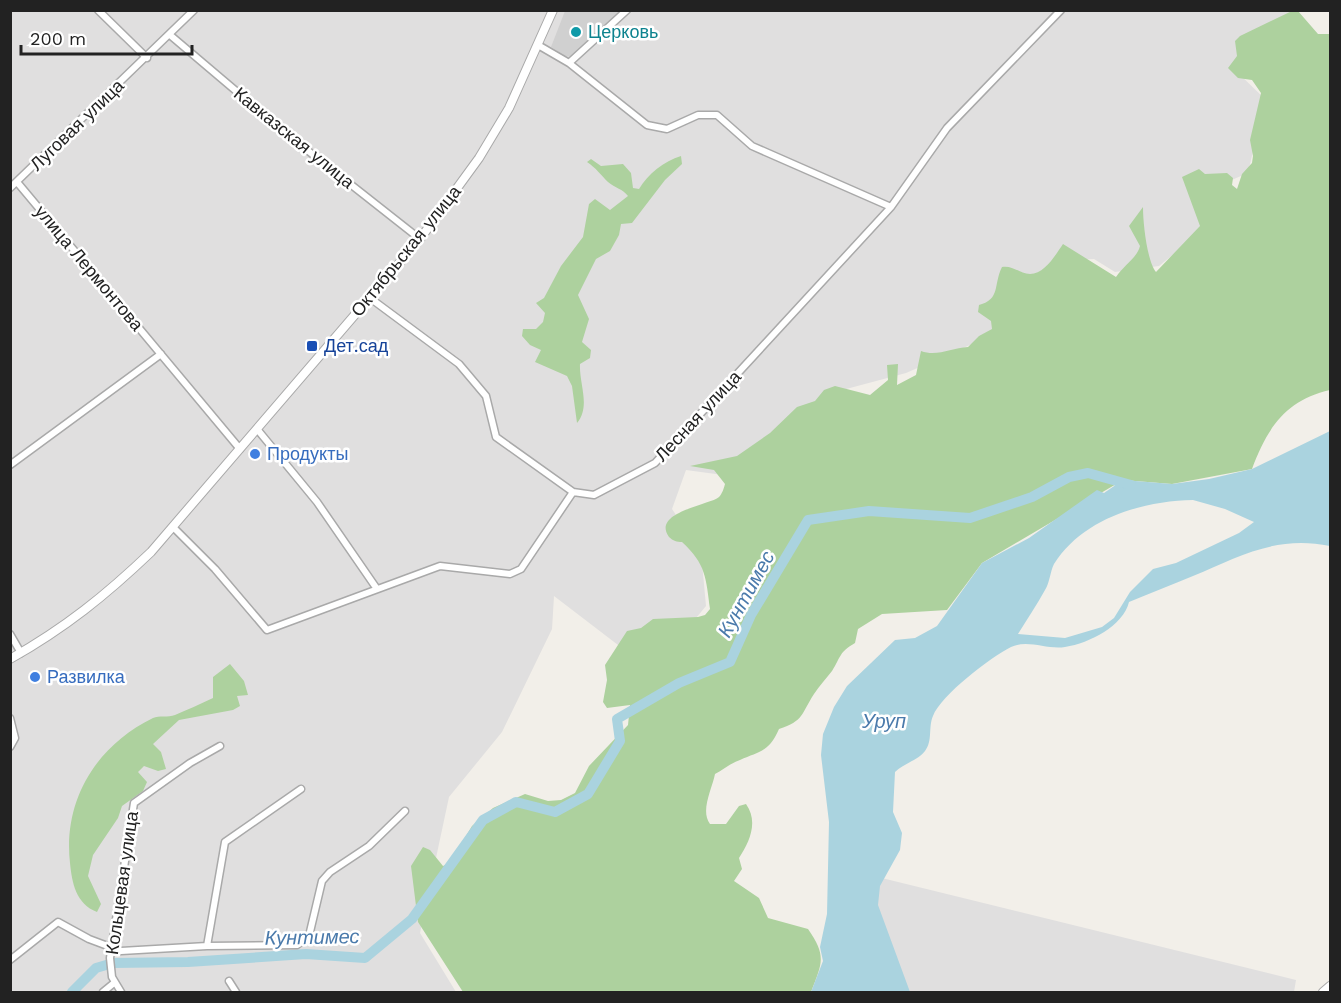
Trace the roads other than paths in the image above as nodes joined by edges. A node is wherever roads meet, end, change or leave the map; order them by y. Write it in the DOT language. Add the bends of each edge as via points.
graph roads {
  1 [pos="98,10"];
  2 [pos="194,10"];
  3 [pos="553,10"];
  4 [pos="627,10"];
  5 [pos="1061,10"];
  6 [pos="170,35"];
  7 [pos="538,45"];
  8 [pos="147,58"];
  9 [pos="569,63"];
  10 [pos="17,182"];
  11 [pos="10,188"];
  12 [pos="891,207"];
  13 [pos="420,239"];
  14 [pos="370,298"];
  15 [pos="161,354"];
  16 [pos="257,429"];
  17 [pos="240,449"];
  18 [pos="10,465"];
  19 [pos="573,492"];
  20 [pos="173,526"];
  21 [pos="377,589"];
  22 [pos="10,634"];
  23 [pos="21,653"];
  24 [pos="10,659"];
  25 [pos="10,718"];
  26 [pos="220,746"];
  27 [pos="10,747"];
  28 [pos="301,789"];
  29 [pos="405,811"];
  30 [pos="207,946"];
  31 [pos="111,949"];
  32 [pos="10,960"];
  33 [pos="229,981"];
  34 [pos="114,983"];
  35 [pos="1330,986"];
  36 [pos="103,993"];
  37 [pos="121,993"];
  38 [pos="236,993"];
  39 [pos="1323,993"];
  1 -- 8 [label="street"];
  2 -- 6 [label="street, Луговая улица"];
  3 -- 7 [label="street, Октябрьская улица"];
  4 -- 9 [label="street"];
  5 -- 12 [label="street, Лесная улица" via="946,128"];
  6 -- 8 [label="street, Луговая улица"];
  6 -- 13 [label="street, Кавказская улица"];
  7 -- 9 [label="street"];
  7 -- 13 [label="street, Октябрьская улица" via="509,108 485,148"];
  8 -- 10 [label="street, Луговая улица"];
  9 -- 12 [label="street" via="647,125 667,129 698,115 717,115 752,146"];
  10 -- 11 [label="street, Луговая улица"];
  10 -- 15 [label="street, улица Лермонтова"];
  12 -- 19 [label="street, Лесная улица" via="655,463 594,495"];
  13 -- 14 [label="street, Октябрьская улица"];
  14 -- 16 [label="street, Октябрьская улица"];
  14 -- 19 [label="street" via="459,364 486,396 496,437"];
  15 -- 17 [label="street, улица Лермонтова"];
  15 -- 18 [label="street"];
  16 -- 17 [label="street, Октябрьская улица"];
  16 -- 21 [label="street" via="317,502"];
  17 -- 20 [label="street, Октябрьская улица"];
  19 -- 21 [label="street" via="521,569 510,573 440,566"];
  20 -- 21 [label="street" via="267,630"];
  20 -- 23 [label="street, Октябрьская улица" via="104,597"];
  22 -- 23 [label="street"];
  23 -- 24 [label="street, Октябрьская улица"];
  25 -- 27 [label="street" via="15,738"];
  26 -- 31 [label="street, Кольцевая улица" via="134,803"];
  28 -- 30 [label="street" via="225,842"];
  29 -- 30 [label="street" via="369,846 330,872 322,882 309,936 304,942"];
  30 -- 31 [label="street"];
  31 -- 32 [label="street" via="58,922"];
  31 -- 34 [label="street, Кольцевая улица"];
  33 -- 38 [label="street"];
  34 -- 36 [label="street"];
  34 -- 37 [label="street, Кольцевая улица"];
  35 -- 39 [label="street"];
}
